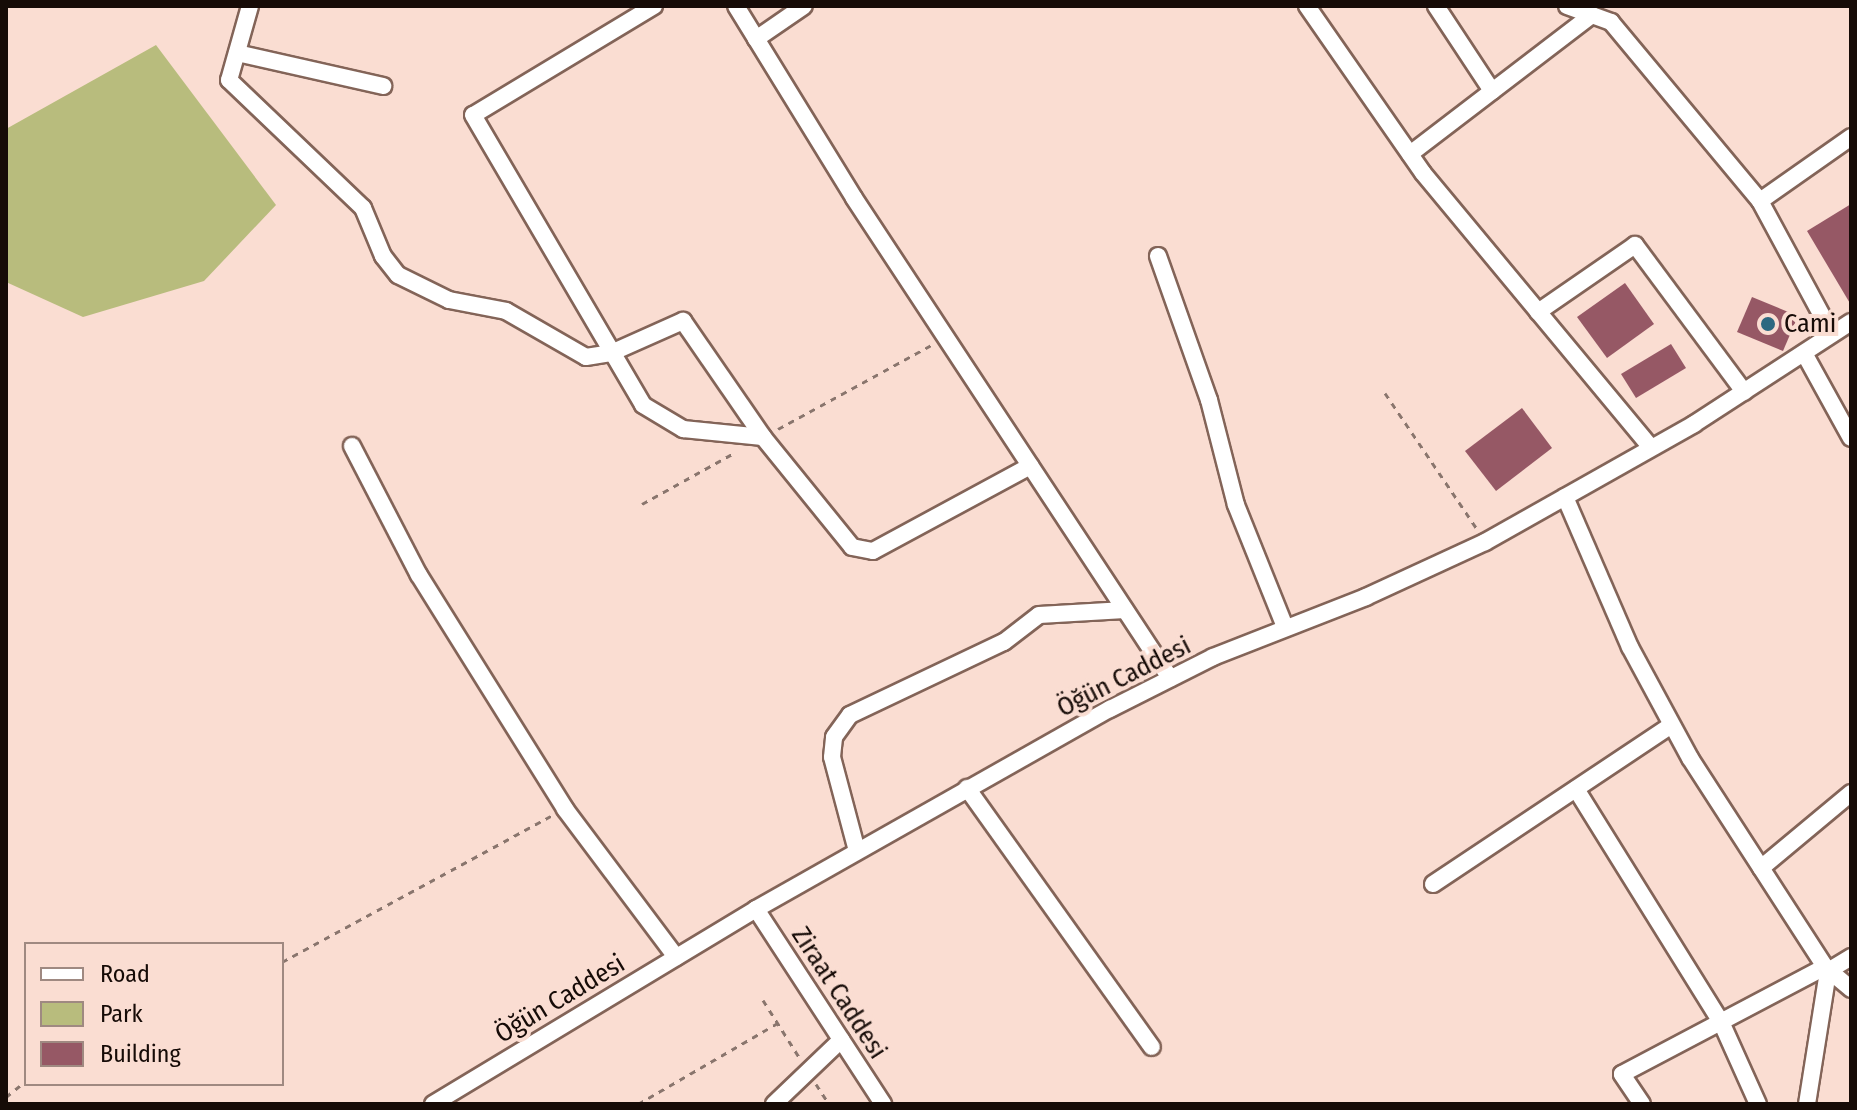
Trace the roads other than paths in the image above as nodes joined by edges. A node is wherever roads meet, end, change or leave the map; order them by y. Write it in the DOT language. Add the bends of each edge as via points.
graph roads {
  1 [pos="250,6"];
  2 [pos="654,6"];
  3 [pos="736,6"];
  4 [pos="804,6"];
  5 [pos="1307,6"];
  6 [pos="1436,6"];
  7 [pos="1567,6"];
  8 [pos="1592,15"];
  9 [pos="756,39"];
  10 [pos="237,53"];
  11 [pos="383,86"];
  12 [pos="1492,91"];
  13 [pos="1851,137"];
  14 [pos="1410,154"];
  15 [pos="1760,201"];
  16 [pos="1158,256"];
  17 [pos="1538,312"];
  18 [pos="1851,322"];
  19 [pos="1832,334"];
  20 [pos="611,353"];
  21 [pos="1804,353"];
  22 [pos="1744,392"];
  23 [pos="763,437"];
  24 [pos="1851,438"];
  25 [pos="352,446"];
  26 [pos="1651,448"];
  27 [pos="1030,466"];
  28 [pos="1565,497"];
  29 [pos="1125,610"];
  30 [pos="1285,627"];
  31 [pos="1170,678"];
  32 [pos="1671,725"];
  33 [pos="967,788"];
  34 [pos="1576,789"];
  35 [pos="1851,793"];
  36 [pos="857,851"];
  37 [pos="1761,868"];
  38 [pos="1433,884"];
  39 [pos="756,909"];
  40 [pos="676,957"];
  41 [pos="1851,957"];
  42 [pos="1826,969"];
  43 [pos="1851,989"];
  44 [pos="1722,1024"];
  45 [pos="841,1040"];
  46 [pos="1152,1047"];
  47 [pos="433,1104"];
  48 [pos="774,1104"];
  49 [pos="883,1104"];
  50 [pos="1642,1104"];
  51 [pos="1758,1104"];
  52 [pos="1807,1104"];
  1 -- 10 [label="street"];
  2 -- 20 [label="street" via="473,115"];
  3 -- 9 [label="street"];
  4 -- 9 [label="street"];
  5 -- 14 [label="street"];
  6 -- 12 [label="street"];
  7 -- 8 [label="street"];
  8 -- 12 [label="street"];
  8 -- 15 [label="street" via="1611,22"];
  9 -- 27 [label="street"];
  10 -- 11 [label="street"];
  10 -- 20 [label="street" via="229,80 363,208 383,256 398,275 449,300 506,311 579,356"];
  12 -- 14 [label="street"];
  13 -- 15 [label="street"];
  14 -- 17 [label="street"];
  15 -- 19 [label="street"];
  16 -- 30 [label="street" via="1209,400 1240,519"];
  17 -- 22 [label="street" via="1635,245"];
  17 -- 26 [label="street"];
  18 -- 19 [label="street, Öğün Caddesi"];
  19 -- 21 [label="street, Öğün Caddesi"];
  20 -- 23 [label="street" via="635,394 665,421 709,435"];
  20 -- 23 [label="street" via="683,321"];
  21 -- 22 [label="street, Öğün Caddesi"];
  21 -- 24 [label="street"];
  22 -- 26 [label="street, Öğün Caddesi"];
  23 -- 27 [label="street" via="844,540 865,551"];
  25 -- 40 [label="street" via="419,575 565,809"];
  26 -- 28 [label="street, Öğün Caddesi"];
  27 -- 29 [label="street"];
  28 -- 30 [label="street, Öğün Caddesi" via="1485,542 1366,597"];
  28 -- 32 [label="street" via="1630,647"];
  29 -- 31 [label="street"];
  29 -- 36 [label="street" via="1039,615 1004,642 850,715 834,737 832,757"];
  30 -- 31 [label="street, Öğün Caddesi"];
  31 -- 33 [label="street, Öğün Caddesi"];
  32 -- 34 [label="street"];
  32 -- 37 [label="street"];
  33 -- 36 [label="street, Öğün Caddesi"];
  33 -- 46 [label="street"];
  34 -- 38 [label="street"];
  34 -- 44 [label="street"];
  35 -- 37 [label="street"];
  36 -- 39 [label="street, Öğün Caddesi"];
  37 -- 42 [label="street"];
  39 -- 40 [label="street, Öğün Caddesi"];
  39 -- 45 [label="street, Ziraat Caddesi"];
  40 -- 47 [label="street, Öğün Caddesi"];
  41 -- 42 [label="street"];
  42 -- 43 [label="street"];
  42 -- 44 [label="street"];
  42 -- 52 [label="street"];
  44 -- 50 [label="street" via="1622,1074"];
  44 -- 51 [label="street"];
  45 -- 48 [label="street"];
  45 -- 49 [label="street, Ziraat Caddesi"];
}
